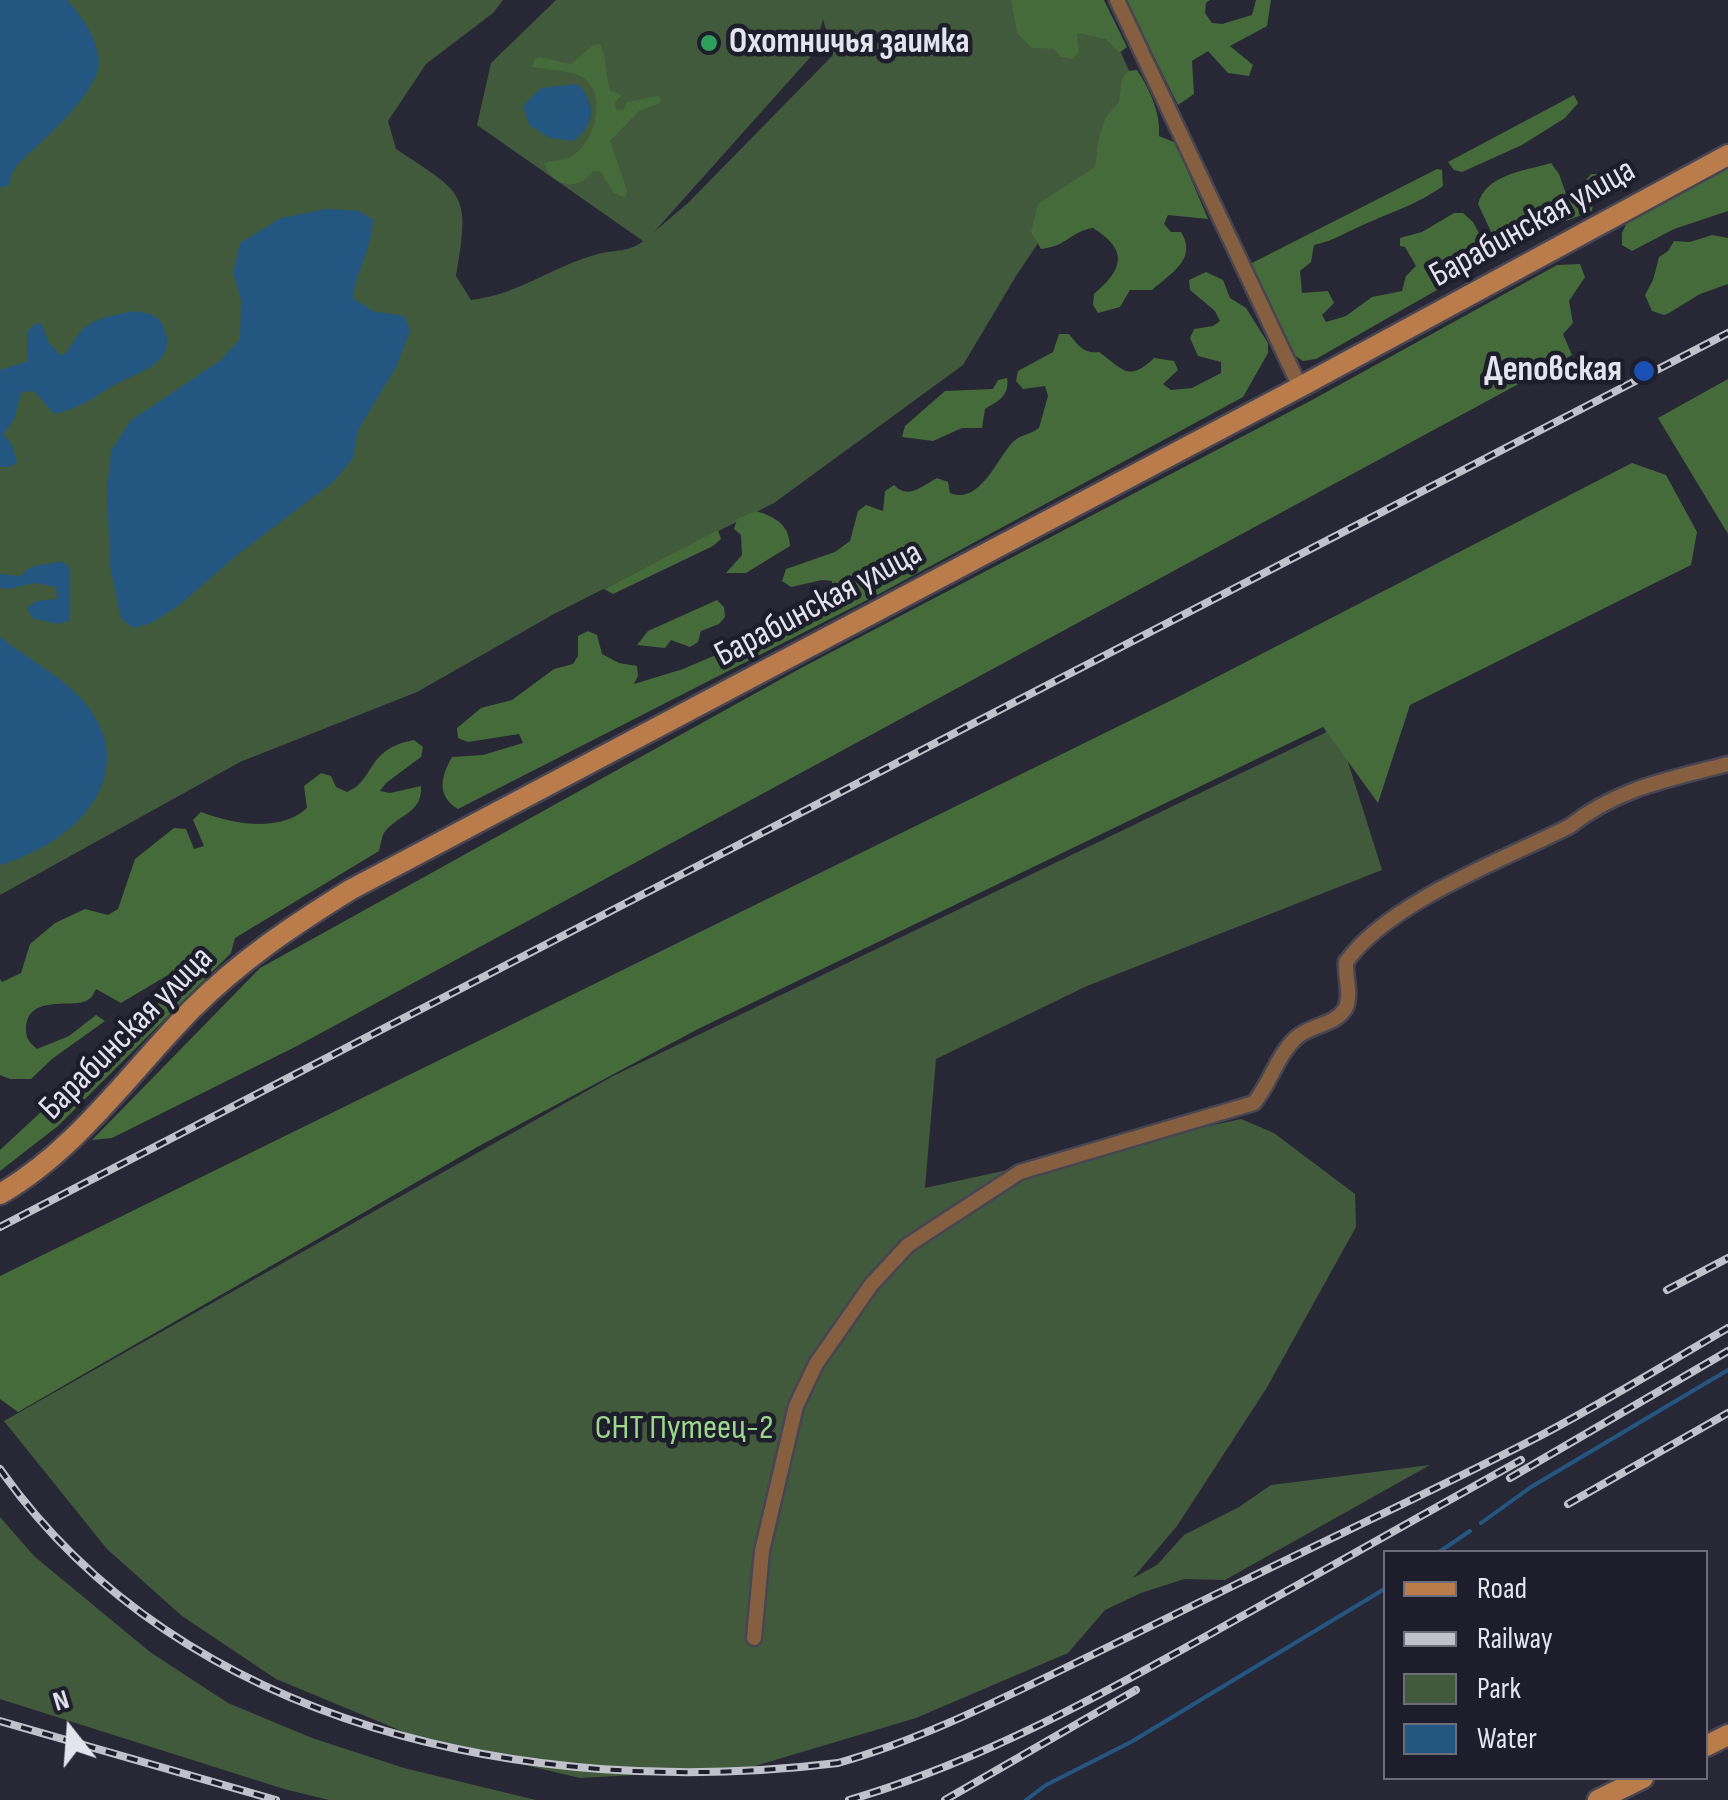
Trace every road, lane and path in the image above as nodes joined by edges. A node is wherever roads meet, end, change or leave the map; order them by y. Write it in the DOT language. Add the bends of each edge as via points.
graph roads {
  1 [pos="1117,0"];
  2 [pos="1728,155"];
  3 [pos="1300,387"];
  4 [pos="1728,764"];
  5 [pos="0,1194"];
  6 [pos="754,1638"];
  7 [pos="1639,1780"];
  8 [pos="1598,1800"];
  1 -- 3 [label="street"];
  2 -- 3 [label="main road, Барабинская улица"];
  3 -- 5 [label="main road, Барабинская улица" via="350,890 252,954 72,1138"];
  4 -- 6 [label="street" via="1629,790 1387,921 1346,962 1347,1006 1338,1018 1300,1034 1254,1103 1020,1172 908,1245 849,1316 796,1406 762,1550"];
  7 -- 8 [label="main road"];
}
